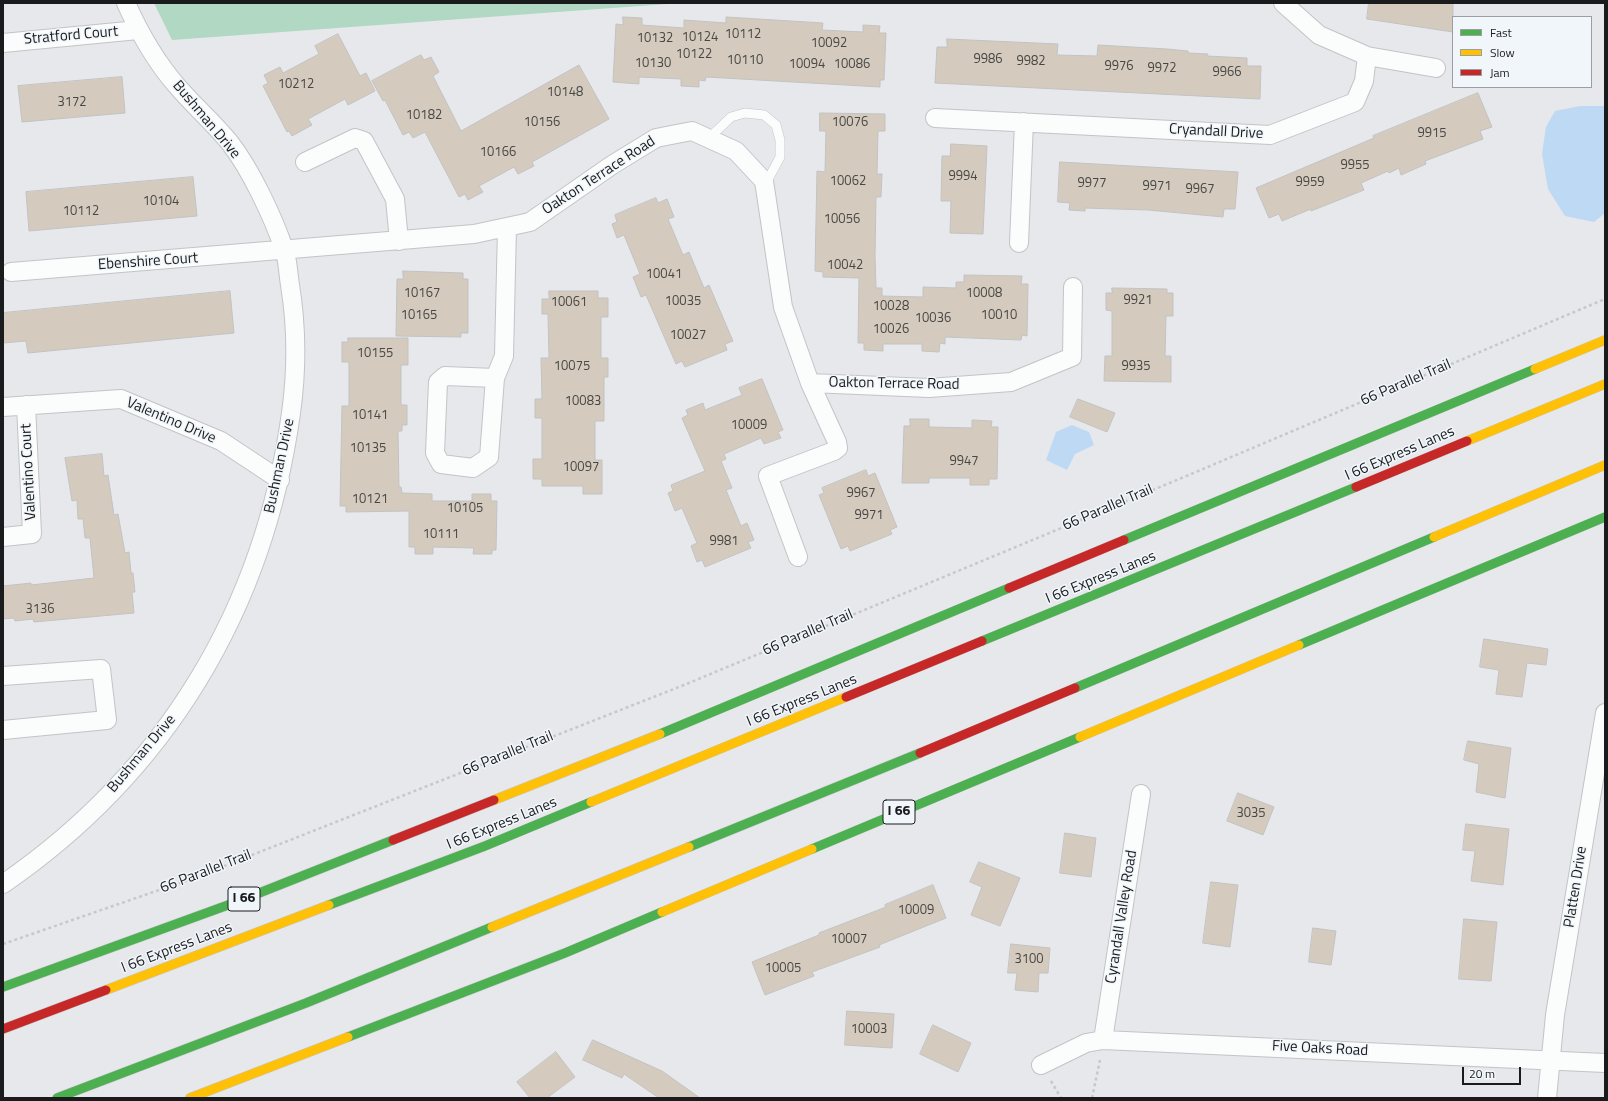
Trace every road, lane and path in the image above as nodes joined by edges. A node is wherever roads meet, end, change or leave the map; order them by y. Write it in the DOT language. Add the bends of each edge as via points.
graph roads {
  1 [pos="126,3"];
  2 [pos="1283,3"];
  3 [pos="138,30"];
  4 [pos="3,43"];
  5 [pos="1367,56"];
  6 [pos="1436,68"];
  7 [pos="935,118"];
  8 [pos="1024,122"];
  9 [pos="709,138"];
  10 [pos="304,162"];
  11 [pos="764,186"];
  12 [pos="507,227"];
  13 [pos="399,241"];
  14 [pos="1019,243"];
  15 [pos="285,251"];
  16 [pos="11,272"];
  17 [pos="1073,287"];
  18 [pos="1605,299"];
  19 [pos="1605,340"];
  20 [pos="494,378"];
  21 [pos="810,383"];
  22 [pos="1605,384"];
  23 [pos="26,405"];
  24 [pos="3,407"];
  25 [pos="1605,465"];
  26 [pos="280,480"];
  27 [pos="1605,517"];
  28 [pos="3,537"];
  29 [pos="798,557"];
  30 [pos="3,676"];
  31 [pos="1605,713"];
  32 [pos="3,730"];
  33 [pos="1141,794"];
  34 [pos="3,884"];
  35 [pos="3,944"];
  36 [pos="3,987"];
  37 [pos="3,1029"];
  38 [pos="1103,1040"];
  39 [pos="1549,1061"];
  40 [pos="1605,1063"];
  41 [pos="1041,1065"];
  42 [pos="57,1098"];
  43 [pos="190,1098"];
  44 [pos="1092,1098"];
  45 [pos="1547,1098"];
  1 -- 3 [label="street, Bushman Drive"];
  2 -- 5 [label="street" via="1319,35"];
  3 -- 4 [label="street, Stratford Court"];
  3 -- 15 [label="street, Bushman Drive" via="175,84 231,143 252,180"];
  5 -- 6 [label="street"];
  5 -- 8 [label="street, Cryandall Drive" via="1364,81 1355,102 1270,135"];
  7 -- 8 [label="street, Cryandall Drive"];
  8 -- 14 [label="street"];
  9 -- 11 [label="street, Oakton Terrace Road" via="736,151 764,182"];
  9 -- 11 [label="lane" via="731,117 745,113 764,115 776,125 780,140 780,157"];
  9 -- 12 [label="street, Oakton Terrace Road" via="692,131 656,138 530,222"];
  10 -- 13 [label="street" via="355,138 364,141 395,199"];
  11 -- 21 [label="street, Oakton Terrace Road" via="783,307"];
  12 -- 13 [label="street, Oakton Terrace Road" via="474,234"];
  12 -- 20 [label="street" via="504,356"];
  13 -- 15 [label="street, Oakton Terrace Road"];
  15 -- 16 [label="street, Ebenshire Court"];
  15 -- 26 [label="street, Bushman Drive" via="294,313 296,349 294,392"];
  17 -- 21 [label="street, Oakton Terrace Road" via="1072,357 1011,382 929,388"];
  18 -- 35 [label="path, 66 Parallel Trail" via="684,685 191,879"];
  19 -- 36 [label="highway, I 66" via="672,729 239,901"];
  20 -- 20 [label="street" via="489,457 473,468 441,464 435,453 438,382 445,376"];
  21 -- 29 [label="street, Oakton Terrace Road" via="838,442 838,448 768,476"];
  22 -- 37 [label="highway, I 66 Express Lanes" via="485,846"];
  23 -- 24 [label="street, Valentino Drive"];
  23 -- 26 [label="street, Valentino Drive" via="121,399 221,441"];
  23 -- 28 [label="street, Valentino Court" via="32,534"];
  25 -- 42 [label="highway" via="909,758 314,1000"];
  26 -- 34 [label="street, Bushman Drive" via="261,548 243,595 220,643 170,723 122,781 75,829"];
  27 -- 43 [label="highway, I 66" via="564,953"];
  30 -- 32 [label="street" via="101,669 107,720"];
  31 -- 39 [label="street, Platten Drive"];
  33 -- 38 [label="street, Cyrandall Valley Road"];
  38 -- 39 [label="street, Five Oaks Road" via="1256,1045"];
  38 -- 41 [label="street, Five Oaks Road" via="1086,1043"];
  38 -- 44 [label="path"];
  39 -- 40 [label="street, Five Oaks Road"];
  39 -- 45 [label="street, Platten Drive"];
}
